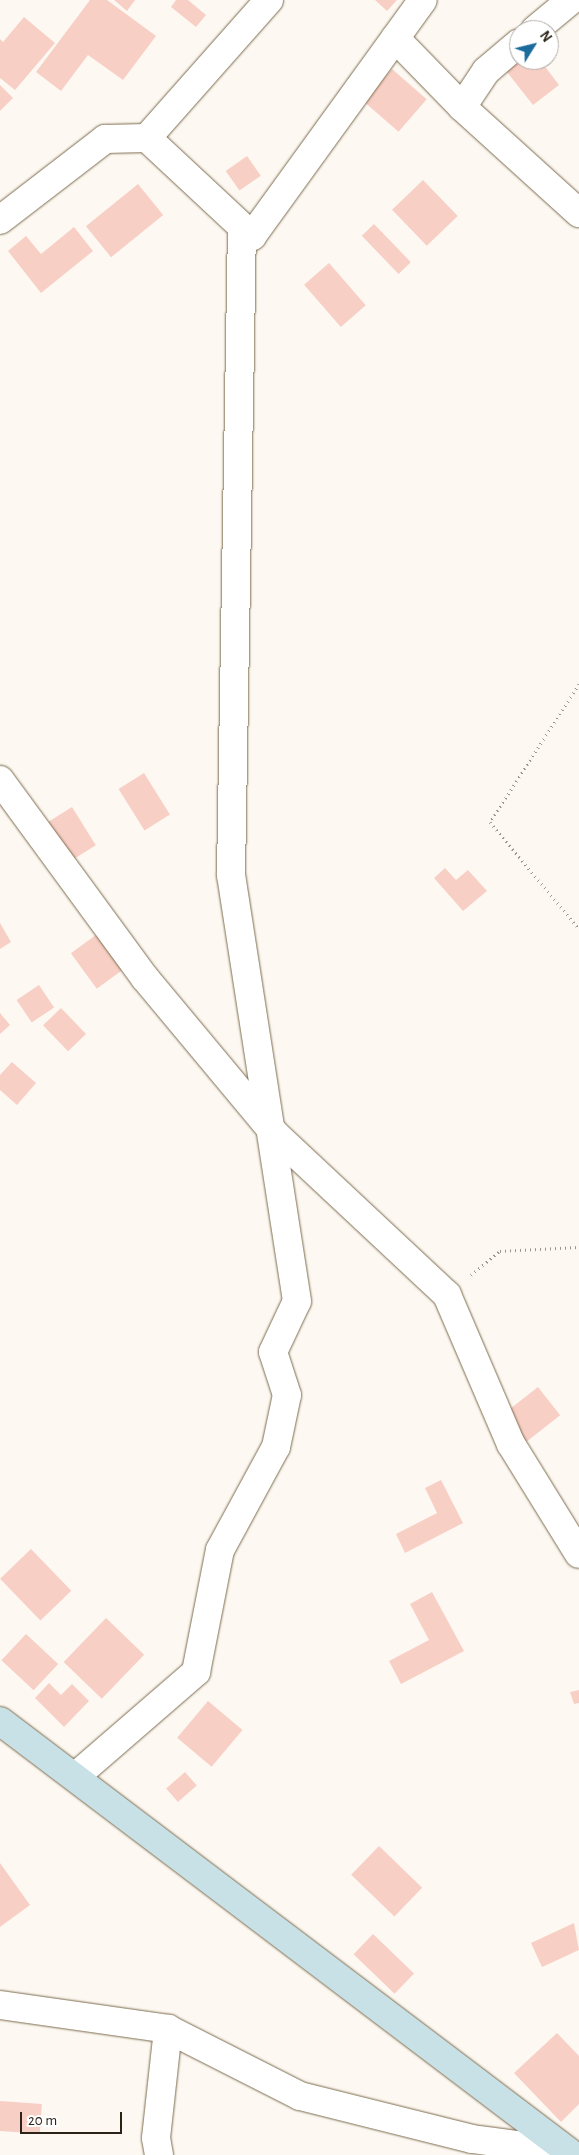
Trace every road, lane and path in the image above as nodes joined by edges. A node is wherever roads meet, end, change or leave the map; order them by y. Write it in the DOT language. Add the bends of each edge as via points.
graph roads {
  1 [pos="269,0"];
  2 [pos="423,0"];
  3 [pos="571,0"];
  4 [pos="547,20"];
  5 [pos="395,38"];
  6 [pos="509,51"];
  7 [pos="462,108"];
  8 [pos="147,138"];
  9 [pos="579,213"];
  10 [pos="0,220"];
  11 [pos="242,226"];
  12 [pos="579,684"];
  13 [pos="0,780"];
  14 [pos="579,929"];
  15 [pos="274,1133"];
  16 [pos="579,1247"];
  17 [pos="447,1295"];
  18 [pos="579,1554"];
  19 [pos="0,1721"];
  20 [pos="76,1776"];
  21 [pos="0,2005"];
  22 [pos="168,2029"];
  23 [pos="571,2154"];
  24 [pos="159,2155"];
  1 -- 8 [label="street"];
  2 -- 5 [label="street"];
  3 -- 4 [label="street"];
  5 -- 7 [label="street"];
  5 -- 11 [label="street" via="252,236"];
  6 -- 7 [label="street" via="486,70"];
  7 -- 9 [label="street"];
  8 -- 10 [label="street" via="105,139"];
  8 -- 11 [label="street"];
  11 -- 15 [label="street" via="231,875"];
  12 -- 14 [label="path" via="490,822"];
  13 -- 15 [label="street" via="145,978"];
  15 -- 17 [label="street"];
  15 -- 20 [label="street" via="298,1301 273,1352 287,1395 276,1447 220,1550 196,1672"];
  16 -- 17 [label="path" via="500,1251"];
  17 -- 18 [label="street" via="511,1444"];
  19 -- 20 [label="street"];
  20 -- 23 [label="street"];
  21 -- 22 [label="street"];
  22 -- 23 [label="street" via="300,2096 472,2138"];
  22 -- 24 [label="street" via="156,2138"];
}
